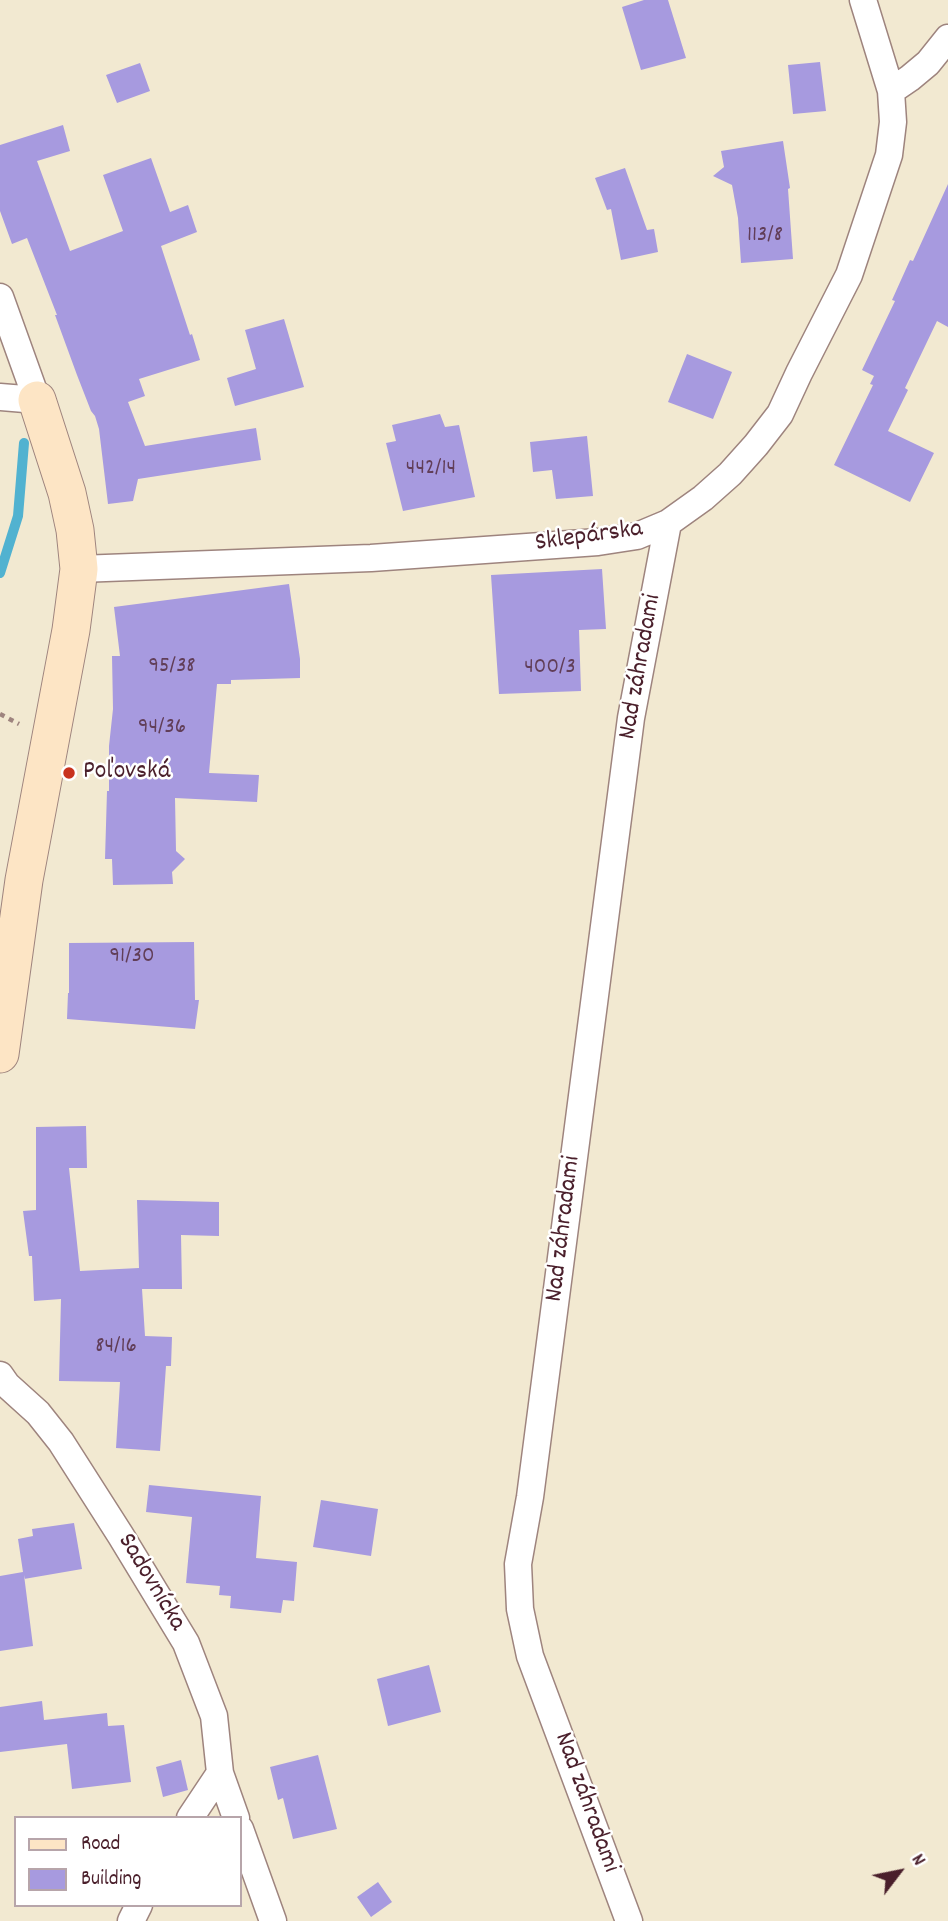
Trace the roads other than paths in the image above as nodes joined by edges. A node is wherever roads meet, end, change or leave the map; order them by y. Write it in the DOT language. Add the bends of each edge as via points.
graph roads {
  1 [pos="863,0"];
  2 [pos="948,38"];
  3 [pos="891,91"];
  4 [pos="0,297"];
  5 [pos="0,397"];
  6 [pos="37,400"];
  7 [pos="668,523"];
  8 [pos="79,569"];
  9 [pos="0,1054"];
  10 [pos="2,1382"];
  11 [pos="220,1773"];
  12 [pos="191,1816"];
  13 [pos="235,1816"];
  14 [pos="242,1835"];
  15 [pos="273,1921"];
  16 [pos="629,1921"];
  1 -- 3 [label="street, Sklepárska"];
  2 -- 3 [label="street" via="928,63"];
  3 -- 7 [label="street, Sklepárska" via="894,122 889,155 849,275 780,414 730,474"];
  4 -- 6 [label="street"];
  5 -- 6 [label="street"];
  6 -- 8 [label="street" via="67,493"];
  7 -- 8 [label="street, Sklepárska" via="637,537 598,542 371,558"];
  7 -- 16 [label="street, Nad záhradami" via="631,718 519,1564 520,1609 530,1656"];
  8 -- 9 [label="street" via="24,880"];
  10 -- 11 [label="street, Sadovnícka" via="38,1413 61,1443 186,1643 214,1716"];
  11 -- 12 [label="street"];
  11 -- 13 [label="street, Sadovnícka"];
  14 -- 15 [label="street"];
}
